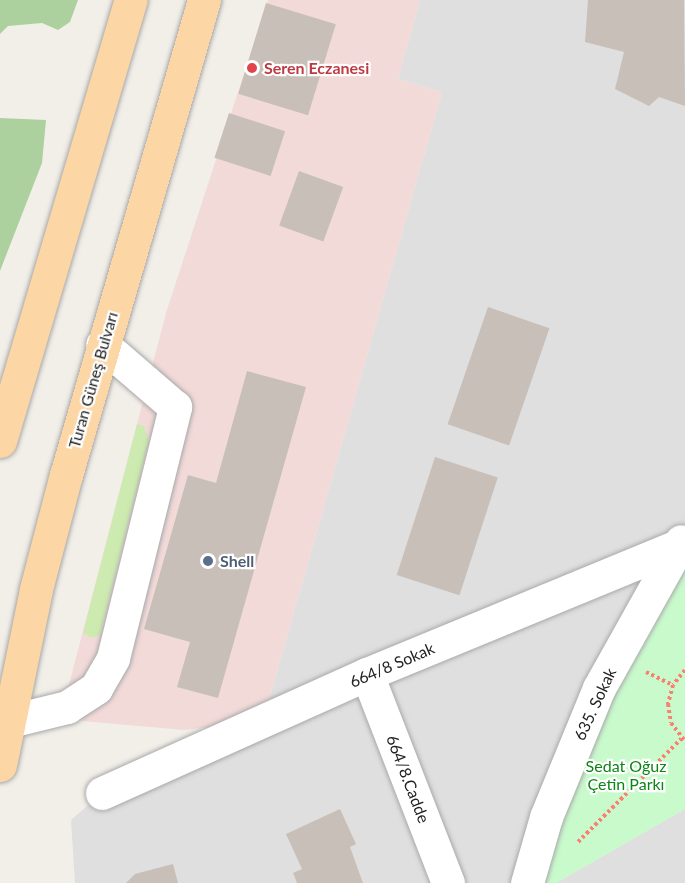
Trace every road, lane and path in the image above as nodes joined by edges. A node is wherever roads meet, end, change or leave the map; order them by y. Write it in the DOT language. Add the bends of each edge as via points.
graph roads {
  1 [pos="131,0"];
  2 [pos="204,0"];
  3 [pos="102,344"];
  4 [pos="0,441"];
  5 [pos="682,542"];
  6 [pos="685,670"];
  7 [pos="367,674"];
  8 [pos="6,722"];
  9 [pos="683,740"];
  10 [pos="0,765"];
  11 [pos="102,793"];
  12 [pos="530,870"];
  13 [pos="448,883"];
  1 -- 4 [label="main road"];
  2 -- 3 [label="main road, Turan Güneş Bulvarı"];
  3 -- 8 [label="main road, Turan Güneş Bulvarı"];
  3 -- 8 [label="street" via="176,407 113,658 96,688 67,707"];
  5 -- 7 [label="street, 664/8 Sokak"];
  5 -- 12 [label="street, 635. Sokak" via="599,688"];
  6 -- 9 [label="path" via="673,685 668,704 671,723"];
  7 -- 11 [label="street, 664/8 Sokak"];
  7 -- 13 [label="street, 664/8.Cadde"];
  8 -- 10 [label="main road, Turan Güneş Bulvarı"];
  9 -- 12 [label="path" via="568,851"];
}
